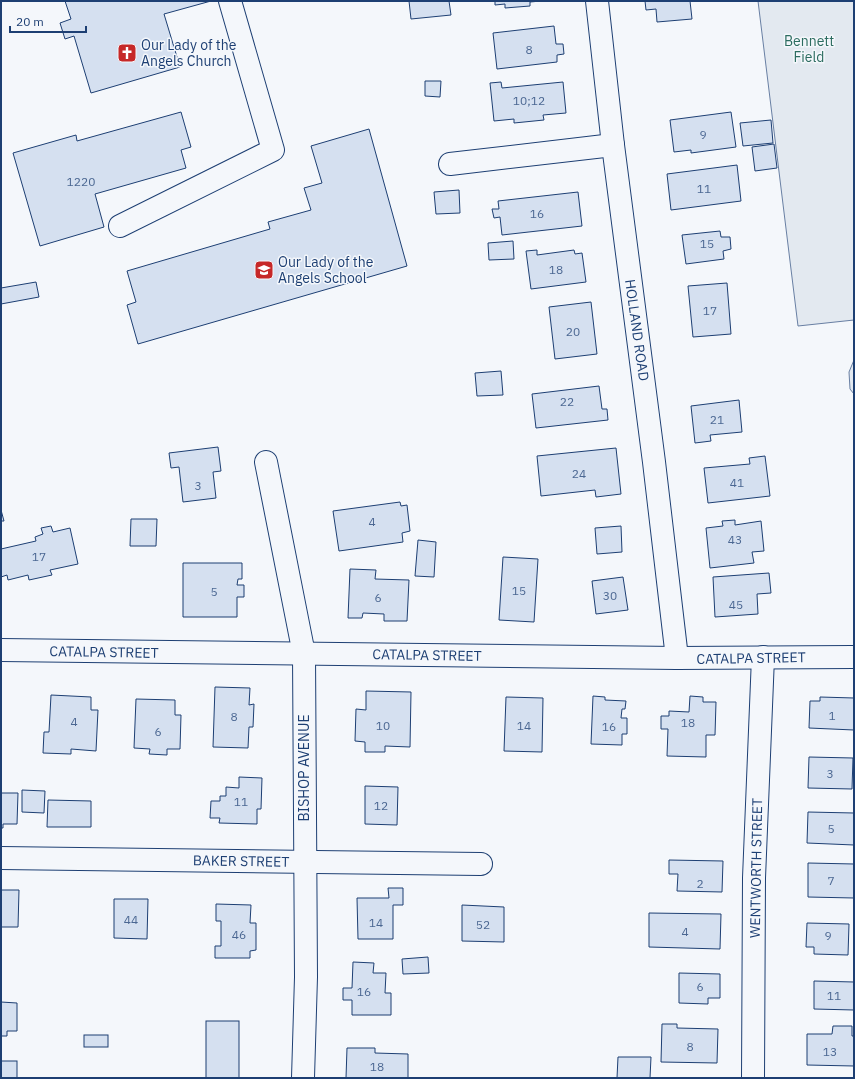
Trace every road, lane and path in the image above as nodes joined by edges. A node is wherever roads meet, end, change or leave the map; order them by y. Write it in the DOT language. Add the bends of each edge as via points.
graph roads {
  1 [pos="230,1"];
  2 [pos="597,1"];
  3 [pos="613,145"];
  4 [pos="450,164"];
  5 [pos="120,226"];
  6 [pos="266,462"];
  7 [pos="1,650"];
  8 [pos="304,654"];
  9 [pos="763,657"];
  10 [pos="854,657"];
  11 [pos="677,658"];
  12 [pos="1,858"];
  13 [pos="305,862"];
  14 [pos="481,864"];
  15 [pos="303,1078"];
  16 [pos="753,1078"];
  1 -- 5 [label="street" via="272,150"];
  2 -- 3 [label="street, HOLLAND ROAD"];
  3 -- 4 [label="street"];
  3 -- 11 [label="street, HOLLAND ROAD"];
  6 -- 8 [label="street, BISHOP AVENUE"];
  7 -- 8 [label="street, CATALPA STREET"];
  8 -- 11 [label="street, CATALPA STREET"];
  8 -- 13 [label="street, BISHOP AVENUE"];
  9 -- 10 [label="street, CATALPA STREET"];
  9 -- 11 [label="street, CATALPA STREET"];
  9 -- 16 [label="street, WENTWORTH STREET" via="754,878"];
  12 -- 13 [label="street, BAKER STREET"];
  13 -- 14 [label="street, BAKER STREET"];
  13 -- 15 [label="street, BISHOP AVENUE" via="306,977"];
}
